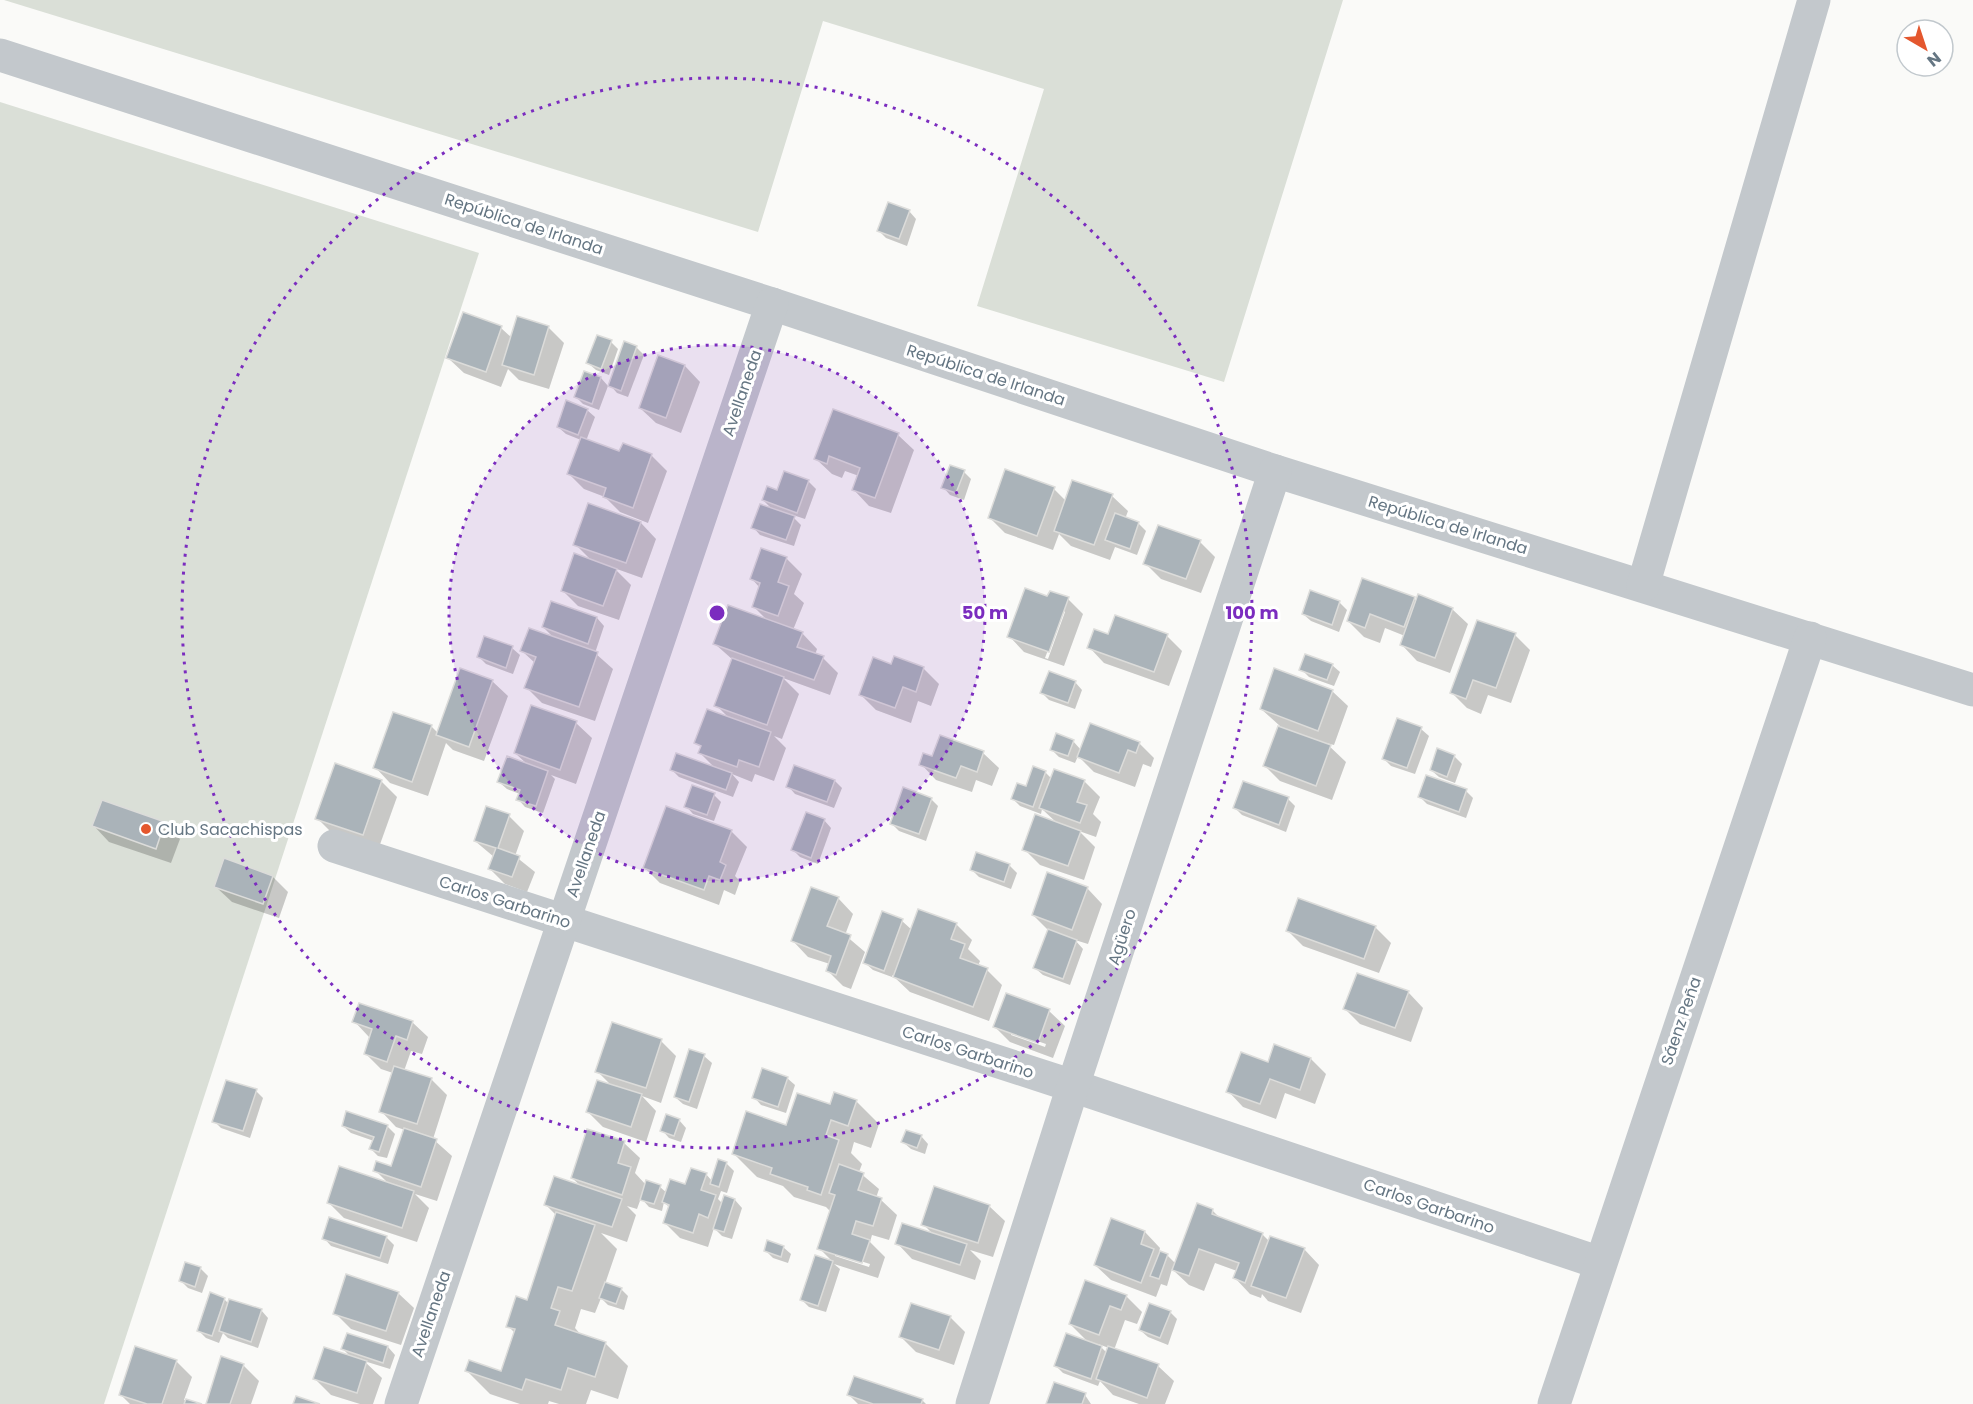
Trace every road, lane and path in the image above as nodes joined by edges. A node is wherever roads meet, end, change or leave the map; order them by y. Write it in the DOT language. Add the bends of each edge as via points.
graph roads {
  1 [pos="1814,0"];
  2 [pos="0,55"];
  3 [pos="772,304"];
  4 [pos="1275,471"];
  5 [pos="1644,586"];
  6 [pos="1810,638"];
  7 [pos="1973,690"];
  8 [pos="334,846"];
  9 [pos="564,921"];
  10 [pos="1073,1086"];
  11 [pos="1600,1263"];
  12 [pos="401,1404"];
  13 [pos="972,1404"];
  14 [pos="1554,1404"];
  1 -- 5 [label="street"];
  2 -- 3 [label="street, República de Irlanda"];
  3 -- 4 [label="street, República de Irlanda"];
  3 -- 9 [label="street, Avellaneda"];
  4 -- 5 [label="street, República de Irlanda"];
  4 -- 10 [label="street, Agüero"];
  5 -- 6 [label="street, República de Irlanda"];
  6 -- 7 [label="street, República de Irlanda"];
  6 -- 11 [label="street, Sáenz Peña"];
  8 -- 9 [label="street, Carlos Garbarino"];
  9 -- 10 [label="street, Carlos Garbarino"];
  9 -- 12 [label="street, Avellaneda"];
  10 -- 11 [label="street, Carlos Garbarino"];
  10 -- 13 [label="street, Agüero"];
  11 -- 14 [label="street, Sáenz Peña"];
}
